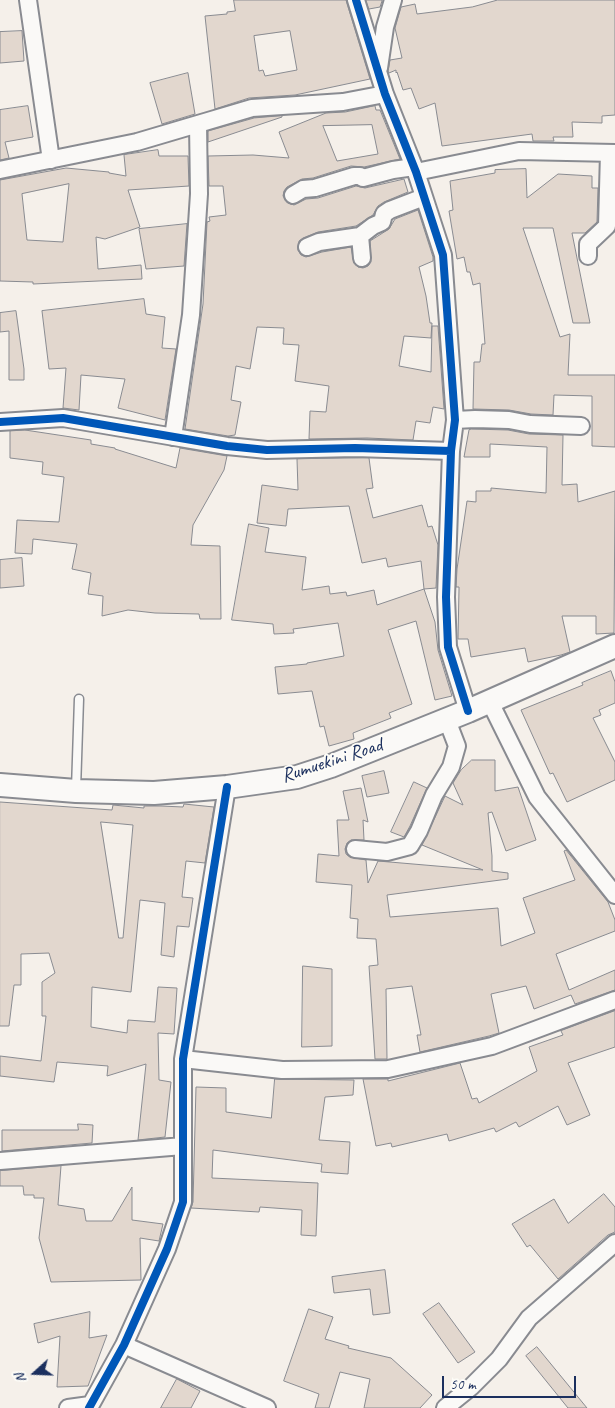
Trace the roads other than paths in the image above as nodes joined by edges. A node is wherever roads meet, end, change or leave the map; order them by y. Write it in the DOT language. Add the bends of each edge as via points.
graph roads {
  1 [pos="28,0"];
  2 [pos="356,0"];
  3 [pos="393,0"];
  4 [pos="379,73"];
  5 [pos="385,94"];
  6 [pos="198,124"];
  7 [pos="612,153"];
  8 [pos="51,160"];
  9 [pos="415,169"];
  10 [pos="0,170"];
  11 [pos="294,195"];
  12 [pos="424,197"];
  13 [pos="360,236"];
  14 [pos="306,247"];
  15 [pos="588,256"];
  16 [pos="362,258"];
  17 [pos="455,420"];
  18 [pos="0,422"];
  19 [pos="580,426"];
  20 [pos="173,437"];
  21 [pos="451,451"];
  22 [pos="615,646"];
  23 [pos="79,699"];
  24 [pos="490,702"];
  25 [pos="468,711"];
  26 [pos="447,720"];
  27 [pos="0,785"];
  28 [pos="227,786"];
  29 [pos="76,791"];
  30 [pos="356,849"];
  31 [pos="615,895"];
  32 [pos="615,1000"];
  33 [pos="182,1059"];
  34 [pos="183,1146"];
  35 [pos="0,1161"];
  36 [pos="615,1243"];
  37 [pos="124,1345"];
  38 [pos="90,1407"];
  39 [pos="68,1408"];
  40 [pos="267,1408"];
  41 [pos="445,1408"];
  1 -- 8 [label="street"];
  2 -- 4 [label="street"];
  3 -- 4 [label="street" via="385,27"];
  4 -- 5 [label="street"];
  5 -- 6 [label="street" via="343,102 252,108"];
  5 -- 9 [label="street"];
  6 -- 8 [label="street" via="137,142"];
  6 -- 20 [label="street" via="198,194 191,315"];
  7 -- 9 [label="street" via="518,151"];
  7 -- 15 [label="street" via="606,226 588,244"];
  8 -- 10 [label="street"];
  9 -- 11 [label="street" via="393,170 363,178 354,176 303,189"];
  9 -- 12 [label="street"];
  12 -- 13 [label="street" via="390,210 384,214 382,222"];
  12 -- 17 [label="street" via="443,255"];
  13 -- 14 [label="street"];
  13 -- 16 [label="street"];
  17 -- 19 [label="street" via="509,420"];
  17 -- 21 [label="street"];
  18 -- 20 [label="street" via="63,418"];
  20 -- 21 [label="street" via="268,450"];
  21 -- 25 [label="street" via="446,597 448,647"];
  22 -- 24 [label="street, Rumuekini Road"];
  23 -- 29 [label="lane"];
  24 -- 25 [label="street, Rumuekini Road"];
  24 -- 31 [label="street" via="537,797"];
  25 -- 26 [label="street, Rumuekini Road"];
  26 -- 28 [label="street, Rumuekini Road" via="297,777"];
  26 -- 30 [label="street" via="457,746 451,767 410,846 387,852"];
  27 -- 29 [label="street, Rumuekini Road"];
  28 -- 29 [label="street, Rumuekini Road" via="154,793"];
  28 -- 33 [label="street"];
  32 -- 33 [label="street" via="492,1046 388,1069 282,1070"];
  33 -- 34 [label="street"];
  34 -- 35 [label="street"];
  34 -- 37 [label="street" via="183,1202 167,1249"];
  36 -- 41 [label="street" via="529,1318 499,1359"];
  37 -- 38 [label="street"];
  37 -- 40 [label="street"];
  38 -- 39 [label="street"];
}
